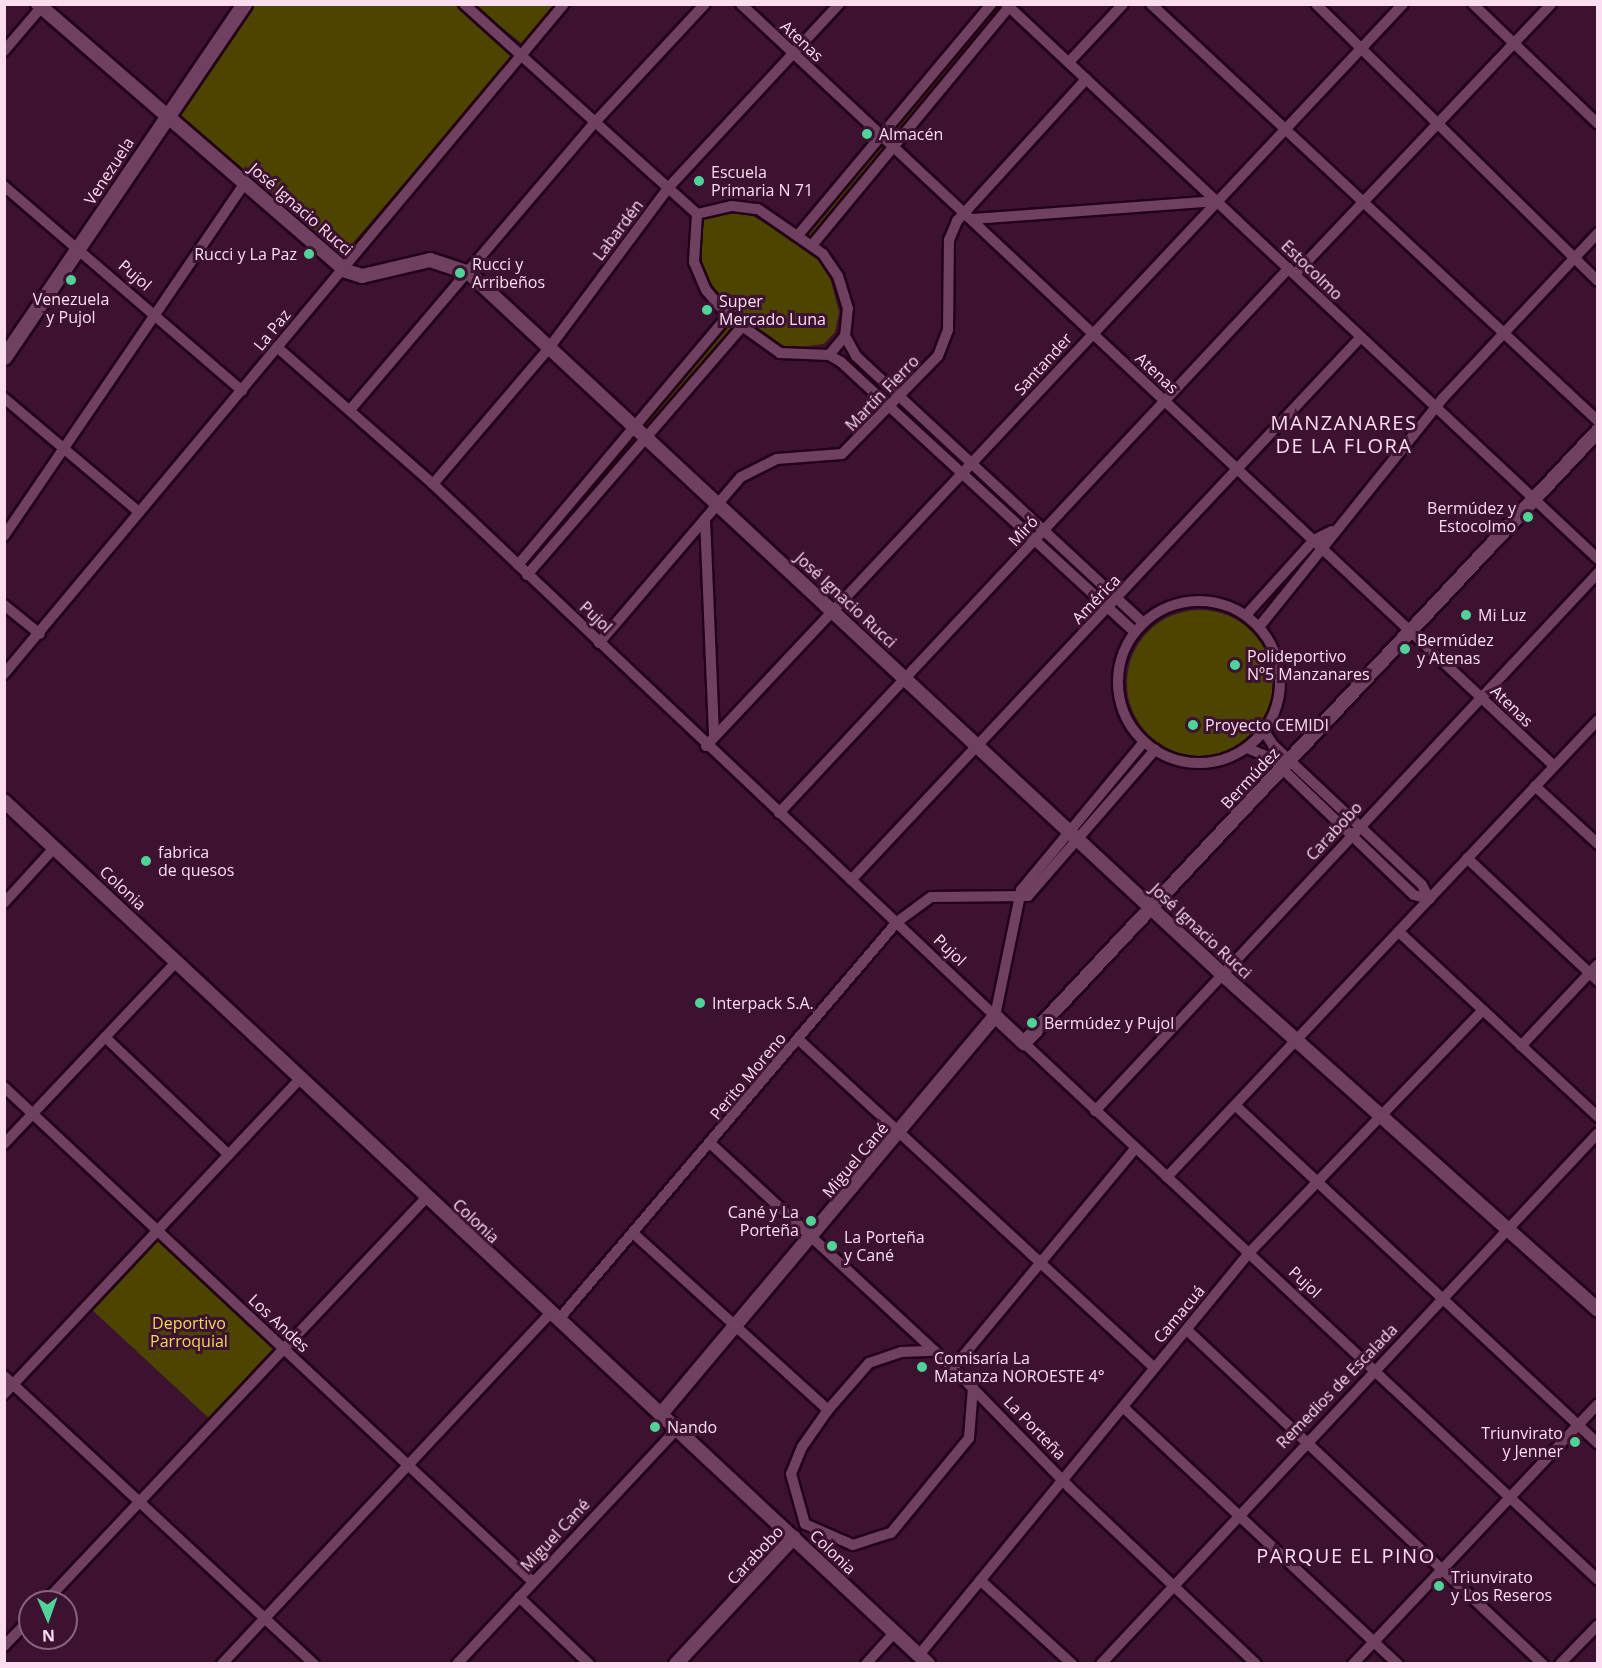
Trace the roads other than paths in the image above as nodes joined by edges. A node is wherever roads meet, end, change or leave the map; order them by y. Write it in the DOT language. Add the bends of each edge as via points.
graph roads {
  1 [pos="244,4"];
  2 [pos="464,4"];
  3 [pos="564,4"];
  4 [pos="705,4"];
  5 [pos="741,4"];
  6 [pos="839,4"];
  7 [pos="991,4"];
  8 [pos="1122,4"];
  9 [pos="1151,4"];
  10 [pos="1316,4"];
  11 [pos="1403,4"];
  12 [pos="1473,4"];
  13 [pos="1551,4"];
  14 [pos="41,5"];
  15 [pos="1008,6"];
  16 [pos="1515,43"];
  17 [pos="1363,47"];
  18 [pos="4,51"];
  19 [pos="523,52"];
  20 [pos="795,54"];
  21 [pos="1069,62"];
  22 [pos="1086,79"];
  23 [pos="167,116"];
  24 [pos="598,119"];
  25 [pos="1440,122"];
  26 [pos="1598,124"];
  27 [pos="1287,129"];
  28 [pos="883,136"];
  29 [pos="894,146"];
  30 [pos="245,183"];
  31 [pos="4,186"];
  32 [pos="669,187"];
  33 [pos="1217,201"];
  34 [pos="1364,202"];
  35 [pos="1188,207"];
  36 [pos="697,214"];
  37 [pos="969,215"];
  38 [pos="1198,220"];
  39 [pos="1598,233"];
  40 [pos="800,234"];
  41 [pos="813,244"];
  42 [pos="79,249"];
  43 [pos="1573,258"];
  44 [pos="343,268"];
  45 [pos="1292,271"];
  46 [pos="469,273"];
  47 [pos="1598,281"];
  48 [pos="155,315"];
  49 [pos="728,316"];
  50 [pos="741,328"];
  51 [pos="1092,332"];
  52 [pos="1504,333"];
  53 [pos="844,336"];
  54 [pos="1361,337"];
  55 [pos="277,347"];
  56 [pos="549,348"];
  57 [pos="829,355"];
  58 [pos="4,357"];
  59 [pos="242,391"];
  60 [pos="900,396"];
  61 [pos="4,398"];
  62 [pos="1165,402"];
  63 [pos="891,406"];
  64 [pos="1437,408"];
  65 [pos="350,410"];
  66 [pos="1598,422"];
  67 [pos="635,426"];
  68 [pos="1598,431"];
  69 [pos="647,437"];
  70 [pos="65,448"];
  71 [pos="973,463"];
  72 [pos="1239,469"];
  73 [pos="964,473"];
  74 [pos="433,484"];
  75 [pos="1533,497"];
  76 [pos="718,502"];
  77 [pos="139,512"];
  78 [pos="705,519"];
  79 [pos="1044,530"];
  80 [pos="1332,531"];
  81 [pos="4,536"];
  82 [pos="1035,539"];
  83 [pos="1314,540"];
  84 [pos="1325,550"];
  85 [pos="1598,559"];
  86 [pos="518,565"];
  87 [pos="1598,573"];
  88 [pos="527,575"];
  89 [pos="1117,599"];
  90 [pos="4,605"];
  91 [pos="1109,608"];
  92 [pos="832,610"];
  93 [pos="1246,615"];
  94 [pos="1143,623"];
  95 [pos="1259,627"];
  96 [pos="1411,629"];
  97 [pos="1135,632"];
  98 [pos="40,634"];
  99 [pos="599,643"];
  100 [pos="4,674"];
  101 [pos="906,678"];
  102 [pos="1481,696"];
  103 [pos="1598,720"];
  104 [pos="1264,731"];
  105 [pos="714,737"];
  106 [pos="1144,742"];
  107 [pos="978,745"];
  108 [pos="706,746"];
  109 [pos="1247,748"];
  110 [pos="1155,750"];
  111 [pos="1286,764"];
  112 [pos="1553,765"];
  113 [pos="1535,786"];
  114 [pos="4,801"];
  115 [pos="779,813"];
  116 [pos="1362,826"];
  117 [pos="1072,834"];
  118 [pos="1352,836"];
  119 [pos="1598,844"];
  120 [pos="55,847"];
  121 [pos="1467,858"];
  122 [pos="851,880"];
  123 [pos="1429,899"];
  124 [pos="1018,900"];
  125 [pos="4,903"];
  126 [pos="1152,907"];
  127 [pos="897,921"];
  128 [pos="1399,932"];
  129 [pos="176,962"];
  130 [pos="1598,964"];
  131 [pos="1222,974"];
  132 [pos="1593,977"];
  133 [pos="1483,1010"];
  134 [pos="995,1016"];
  135 [pos="105,1037"];
  136 [pos="798,1040"];
  137 [pos="1297,1041"];
  138 [pos="1024,1043"];
  139 [pos="1521,1046"];
  140 [pos="300,1079"];
  141 [pos="4,1087"];
  142 [pos="1236,1106"];
  143 [pos="1095,1111"];
  144 [pos="33,1114"];
  145 [pos="1384,1114"];
  146 [pos="1598,1117"];
  147 [pos="900,1131"];
  148 [pos="1598,1133"];
  149 [pos="711,1143"];
  150 [pos="4,1144"];
  151 [pos="1135,1149"];
  152 [pos="229,1155"];
  153 [pos="1167,1177"];
  154 [pos="1317,1183"];
  155 [pos="426,1198"];
  156 [pos="1509,1228"];
  157 [pos="158,1230"];
  158 [pos="634,1234"];
  159 [pos="812,1238"];
  160 [pos="1249,1253"];
  161 [pos="1039,1262"];
  162 [pos="1442,1299"];
  163 [pos="1598,1310"];
  164 [pos="555,1316"];
  165 [pos="736,1326"];
  166 [pos="1187,1330"];
  167 [pos="285,1349"];
  168 [pos="935,1351"];
  169 [pos="1155,1367"];
  170 [pos="953,1368"];
  171 [pos="1374,1369"];
  172 [pos="4,1376"];
  173 [pos="14,1384"];
  174 [pos="973,1387"];
  175 [pos="4,1394"];
  176 [pos="1598,1404"];
  177 [pos="1124,1408"];
  178 [pos="828,1410"];
  179 [pos="661,1414"];
  180 [pos="1577,1425"];
  181 [pos="676,1430"];
  182 [pos="1306,1440"];
  183 [pos="1598,1444"];
  184 [pos="407,1467"];
  185 [pos="1063,1479"];
  186 [pos="1508,1497"];
  187 [pos="140,1500"];
  188 [pos="1238,1513"];
  189 [pos="805,1524"];
  190 [pos="794,1538"];
  191 [pos="1442,1568"];
  192 [pos="980,1580"];
  193 [pos="1598,1580"];
  194 [pos="533,1582"];
  195 [pos="1172,1584"];
  196 [pos="56,1590"];
  197 [pos="519,1597"];
  198 [pos="265,1617"];
  199 [pos="1598,1625"];
  200 [pos="18,1631"];
  201 [pos="894,1633"];
  202 [pos="1374,1642"];
  203 [pos="4,1646"];
  204 [pos="923,1659"];
  205 [pos="222,1664"];
  206 [pos="314,1664"];
  207 [pos="457,1664"];
  208 [pos="589,1664"];
  209 [pos="676,1664"];
  210 [pos="866,1664"];
  211 [pos="1072,1664"];
  212 [pos="1101,1664"];
  213 [pos="1256,1664"];
  214 [pos="1353,1664"];
  215 [pos="1398,1664"];
  216 [pos="1543,1664"];
  217 [pos="1560,1664"];
  1 -- 23 [label="main road, Venezuela"];
  2 -- 19 [label="street"];
  3 -- 19 [label="street, La Paz"];
  4 -- 24 [label="street"];
  5 -- 20 [label="street, Atenas"];
  6 -- 20 [label="street, Labardén"];
  7 -- 28 [label="street"];
  8 -- 21 [label="street"];
  9 -- 27 [label="street"];
  10 -- 17 [label="street"];
  11 -- 17 [label="street, Santander"];
  12 -- 16 [label="street"];
  13 -- 16 [label="street, Miró"];
  14 -- 18 [label="street"];
  14 -- 23 [label="street, José Ignacio Rucci"];
  15 -- 21 [label="street, Estocolmo"];
  15 -- 29 [label="street"];
  16 -- 25 [label="street, Miró"];
  16 -- 26 [label="street"];
  17 -- 25 [label="street"];
  17 -- 27 [label="street, Santander"];
  19 -- 24 [label="street"];
  19 -- 44 [label="street, La Paz"];
  20 -- 28 [label="street, Atenas"];
  20 -- 32 [label="street, Labardén"];
  21 -- 22 [label="street, Estocolmo"];
  22 -- 33 [label="street, Estocolmo"];
  22 -- 37 [label="street, Martín Fierro"];
  23 -- 30 [label="street, José Ignacio Rucci"];
  23 -- 42 [label="main road, Venezuela"];
  24 -- 32 [label="street"];
  24 -- 46 [label="street"];
  25 -- 34 [label="street, Miró"];
  25 -- 43 [label="street"];
  27 -- 33 [label="street, Santander"];
  27 -- 34 [label="street"];
  28 -- 29 [label="street, Atenas"];
  28 -- 40 [label="street"];
  29 -- 37 [label="street, Atenas"];
  29 -- 41 [label="street"];
  30 -- 44 [label="street, José Ignacio Rucci"];
  30 -- 48 [label="street"];
  31 -- 42 [label="street, Pujol"];
  32 -- 36 [label="street"];
  32 -- 56 [label="street, Labardén"];
  33 -- 35 [label="street"];
  33 -- 38 [label="street, Santander"];
  33 -- 45 [label="street, Estocolmo"];
  34 -- 45 [label="street, Miró"];
  34 -- 52 [label="street"];
  35 -- 37 [label="street"];
  35 -- 38 [label="street"];
  36 -- 40 [label="street" via="746,206"];
  36 -- 49 [label="street" via="694,262 706,290"];
  37 -- 51 [label="street, Atenas"];
  37 -- 60 [label="street, Martín Fierro" via="950,240 947,339"];
  38 -- 51 [label="street, Santander"];
  39 -- 43 [label="street"];
  40 -- 41 [label="street"];
  41 -- 53 [label="street" via="844,287"];
  42 -- 48 [label="street, Pujol"];
  42 -- 58 [label="main road, Venezuela"];
  43 -- 47 [label="street"];
  43 -- 52 [label="street"];
  44 -- 46 [label="street, José Ignacio Rucci" via="362,276 430,260"];
  44 -- 55 [label="street, La Paz"];
  45 -- 54 [label="street, Estocolmo"];
  45 -- 62 [label="street, Miró"];
  46 -- 56 [label="street, José Ignacio Rucci"];
  46 -- 65 [label="street"];
  48 -- 59 [label="street, Pujol"];
  48 -- 70 [label="street"];
  49 -- 50 [label="street"];
  49 -- 67 [label="street"];
  50 -- 57 [label="street" via="780,353"];
  50 -- 69 [label="street"];
  51 -- 62 [label="street, Atenas"];
  51 -- 71 [label="street, Santander"];
  52 -- 64 [label="street"];
  52 -- 66 [label="street"];
  53 -- 57 [label="street"];
  53 -- 60 [label="street" via="856,356"];
  54 -- 64 [label="street, Estocolmo"];
  54 -- 72 [label="street, América"];
  55 -- 59 [label="street, La Paz"];
  55 -- 65 [label="street, Pujol"];
  56 -- 67 [label="street, José Ignacio Rucci"];
  56 -- 74 [label="street, Labardén"];
  57 -- 63 [label="street"];
  59 -- 77 [label="street, La Paz"];
  60 -- 63 [label="street, Martín Fierro"];
  60 -- 71 [label="street"];
  61 -- 70 [label="street"];
  62 -- 72 [label="street, Atenas"];
  62 -- 79 [label="street, Miró"];
  63 -- 73 [label="street"];
  63 -- 76 [label="street, Martín Fierro" via="842,454 766,462 741,477"];
  64 -- 75 [label="street, Estocolmo"];
  64 -- 80 [label="street"];
  65 -- 74 [label="street, Pujol"];
  67 -- 69 [label="street, José Ignacio Rucci"];
  67 -- 86 [label="street"];
  68 -- 75 [label="street, Bermúdez"];
  69 -- 76 [label="street, José Ignacio Rucci"];
  69 -- 88 [label="street"];
  70 -- 77 [label="street"];
  70 -- 81 [label="street"];
  71 -- 73 [label="street, Santander"];
  71 -- 79 [label="street"];
  72 -- 83 [label="street, Atenas"];
  72 -- 89 [label="street, América"];
  73 -- 82 [label="street"];
  73 -- 92 [label="street, Santander"];
  74 -- 86 [label="street, Pujol"];
  75 -- 85 [label="street, Estocolmo"];
  75 -- 96 [label="street, Bermúdez"];
  76 -- 78 [label="street, Martín Fierro"];
  76 -- 92 [label="street, José Ignacio Rucci"];
  77 -- 98 [label="street, La Paz"];
  78 -- 99 [label="street, Martín Fierro"];
  78 -- 105 [label="street"];
  79 -- 82 [label="street, Miró"];
  79 -- 89 [label="street"];
  80 -- 83 [label="street"];
  80 -- 84 [label="street"];
  82 -- 91 [label="street"];
  82 -- 101 [label="street, Miró"];
  83 -- 84 [label="street, Atenas"];
  83 -- 93 [label="street"];
  84 -- 95 [label="street"];
  84 -- 96 [label="street, Atenas"];
  86 -- 88 [label="street, Pujol"];
  87 -- 102 [label="street, Carabobo"];
  88 -- 99 [label="street, Pujol"];
  89 -- 91 [label="street, América"];
  89 -- 94 [label="street"];
  90 -- 98 [label="street"];
  91 -- 97 [label="street"];
  91 -- 107 [label="street, América"];
  92 -- 101 [label="street, José Ignacio Rucci"];
  92 -- 105 [label="street, Santander"];
  93 -- 94 [label="street" via="1200,601 1170,607"];
  93 -- 95 [label="street"];
  94 -- 97 [label="street"];
  95 -- 104 [label="street" via="1273,648 1281,678 1276,709"];
  96 -- 102 [label="street, Atenas"];
  96 -- 111 [label="street, Bermúdez"];
  97 -- 106 [label="street" via="1122,659 1118,689 1129,723"];
  98 -- 100 [label="street, La Paz"];
  99 -- 108 [label="street, Pujol"];
  101 -- 107 [label="street, José Ignacio Rucci"];
  101 -- 115 [label="street, Miró"];
  102 -- 112 [label="street, Atenas"];
  102 -- 116 [label="street, Carabobo"];
  103 -- 112 [label="street"];
  104 -- 109 [label="street"];
  104 -- 111 [label="street"];
  105 -- 108 [label="street, Santander"];
  106 -- 110 [label="street"];
  106 -- 117 [label="street"];
  107 -- 117 [label="street, José Ignacio Rucci"];
  107 -- 122 [label="street, América"];
  108 -- 115 [label="street, Pujol"];
  109 -- 110 [label="street" via="1201,763"];
  109 -- 111 [label="street"];
  110 -- 117 [label="street"];
  111 -- 116 [label="street"];
  111 -- 118 [label="street"];
  111 -- 126 [label="street, Bermúdez"];
  112 -- 113 [label="street"];
  113 -- 119 [label="street"];
  113 -- 121 [label="street"];
  114 -- 120 [label="street, Colonia"];
  115 -- 122 [label="street, Pujol"];
  116 -- 118 [label="street, Carabobo"];
  116 -- 123 [label="street"];
  117 -- 124 [label="street" via="1028,896"];
  117 -- 126 [label="street, José Ignacio Rucci"];
  118 -- 123 [label="street" via="1414,895"];
  118 -- 131 [label="street, Carabobo"];
  120 -- 125 [label="street"];
  120 -- 129 [label="street, Colonia"];
  121 -- 123 [label="street"];
  121 -- 132 [label="street"];
  122 -- 127 [label="street, Pujol"];
  123 -- 128 [label="street"];
  124 -- 127 [label="street, Perito Moreno" via="931,897"];
  124 -- 134 [label="street, Miguel Cané"];
  126 -- 131 [label="street, José Ignacio Rucci"];
  126 -- 138 [label="street, Bermúdez"];
  127 -- 134 [label="street, Pujol"];
  127 -- 136 [label="street, Perito Moreno"];
  128 -- 133 [label="street"];
  128 -- 137 [label="street"];
  129 -- 135 [label="street"];
  129 -- 140 [label="street, Colonia"];
  130 -- 132 [label="street"];
  131 -- 137 [label="street, José Ignacio Rucci"];
  131 -- 143 [label="street, Carabobo"];
  132 -- 139 [label="street"];
  133 -- 139 [label="street"];
  133 -- 145 [label="street, Camacuá"];
  134 -- 138 [label="street, Pujol"];
  134 -- 147 [label="street, Miguel Cané"];
  135 -- 144 [label="street"];
  135 -- 152 [label="street"];
  136 -- 147 [label="street"];
  136 -- 149 [label="street, Perito Moreno"];
  137 -- 142 [label="street"];
  137 -- 145 [label="street, José Ignacio Rucci"];
  138 -- 143 [label="street, Pujol"];
  139 -- 146 [label="street"];
  140 -- 152 [label="street"];
  140 -- 155 [label="street, Colonia"];
  141 -- 144 [label="street, Los Andes"];
  142 -- 153 [label="street"];
  142 -- 154 [label="street"];
  143 -- 151 [label="street, Pujol"];
  144 -- 150 [label="street"];
  144 -- 157 [label="street, Los Andes"];
  145 -- 154 [label="street, Camacuá"];
  145 -- 156 [label="street, José Ignacio Rucci"];
  147 -- 159 [label="street, Miguel Cané"];
  147 -- 161 [label="street"];
  148 -- 156 [label="street, Remedios de Escalada"];
  149 -- 158 [label="street, Perito Moreno"];
  149 -- 159 [label="street, La Porteña"];
  151 -- 153 [label="street, Pujol"];
  151 -- 161 [label="street"];
  152 -- 157 [label="street"];
  153 -- 160 [label="street, Pujol"];
  154 -- 160 [label="street, Camacuá"];
  154 -- 162 [label="street"];
  155 -- 164 [label="street, Colonia"];
  155 -- 167 [label="street"];
  156 -- 162 [label="street, Remedios de Escalada"];
  156 -- 163 [label="street, José Ignacio Rucci"];
  157 -- 167 [label="street, Los Andes"];
  157 -- 173 [label="street"];
  158 -- 164 [label="street, Perito Moreno"];
  158 -- 165 [label="street"];
  159 -- 165 [label="street, Miguel Cané"];
  159 -- 168 [label="street, La Porteña"];
  160 -- 166 [label="street, Camacuá"];
  160 -- 171 [label="street, Pujol"];
  161 -- 169 [label="street"];
  161 -- 170 [label="street"];
  162 -- 171 [label="street, Remedios de Escalada"];
  162 -- 180 [label="street"];
  164 -- 179 [label="street, Colonia"];
  164 -- 184 [label="street, Perito Moreno"];
  165 -- 178 [label="street"];
  165 -- 179 [label="street, Miguel Cané"];
  166 -- 169 [label="street, Camacuá"];
  166 -- 182 [label="street"];
  167 -- 184 [label="street, Los Andes"];
  167 -- 187 [label="street"];
  168 -- 170 [label="street, La Porteña"];
  168 -- 178 [label="street, Carabobo" via="901,1352 869,1364"];
  169 -- 177 [label="street, Camacuá"];
  170 -- 174 [label="street, La Porteña"];
  171 -- 182 [label="street, Remedios de Escalada"];
  171 -- 186 [label="street, Pujol"];
  172 -- 173 [label="street"];
  173 -- 175 [label="street"];
  173 -- 187 [label="street"];
  174 -- 185 [label="street, La Porteña"];
  174 -- 189 [label="street" via="969,1438 891,1533 853,1545"];
  176 -- 180 [label="street"];
  177 -- 185 [label="street, Camacuá"];
  177 -- 188 [label="street"];
  178 -- 189 [label="street, Carabobo" via="802,1447 791,1474"];
  179 -- 181 [label="street, Colonia"];
  180 -- 183 [label="street"];
  180 -- 186 [label="street"];
  181 -- 190 [label="street, Colonia"];
  181 -- 194 [label="street, Miguel Cané"];
  182 -- 188 [label="street, Remedios de Escalada"];
  182 -- 191 [label="street"];
  184 -- 194 [label="street, Los Andes"];
  184 -- 198 [label="street, Perito Moreno"];
  185 -- 192 [label="street, Camacuá"];
  185 -- 195 [label="street, La Porteña"];
  186 -- 191 [label="street"];
  186 -- 193 [label="street, Pujol"];
  187 -- 196 [label="street"];
  187 -- 198 [label="street"];
  188 -- 195 [label="street, Remedios de Escalada"];
  188 -- 202 [label="street"];
  189 -- 190 [label="street, Carabobo"];
  190 -- 201 [label="street, Colonia"];
  190 -- 209 [label="street, Carabobo"];
  191 -- 202 [label="street"];
  191 -- 216 [label="street"];
  192 -- 204 [label="street, Camacuá"];
  192 -- 211 [label="street"];
  194 -- 197 [label="street, Miguel Cané"];
  195 -- 212 [label="street, Remedios de Escalada"];
  195 -- 213 [label="street, La Porteña"];
  197 -- 207 [label="street, Miguel Cané"];
  197 -- 208 [label="street"];
  198 -- 205 [label="street, Perito Moreno"];
  198 -- 206 [label="street"];
  199 -- 217 [label="street"];
  200 -- 203 [label="street"];
  201 -- 204 [label="street, Colonia"];
  201 -- 210 [label="street"];
  202 -- 214 [label="street"];
  202 -- 215 [label="street"];
}
